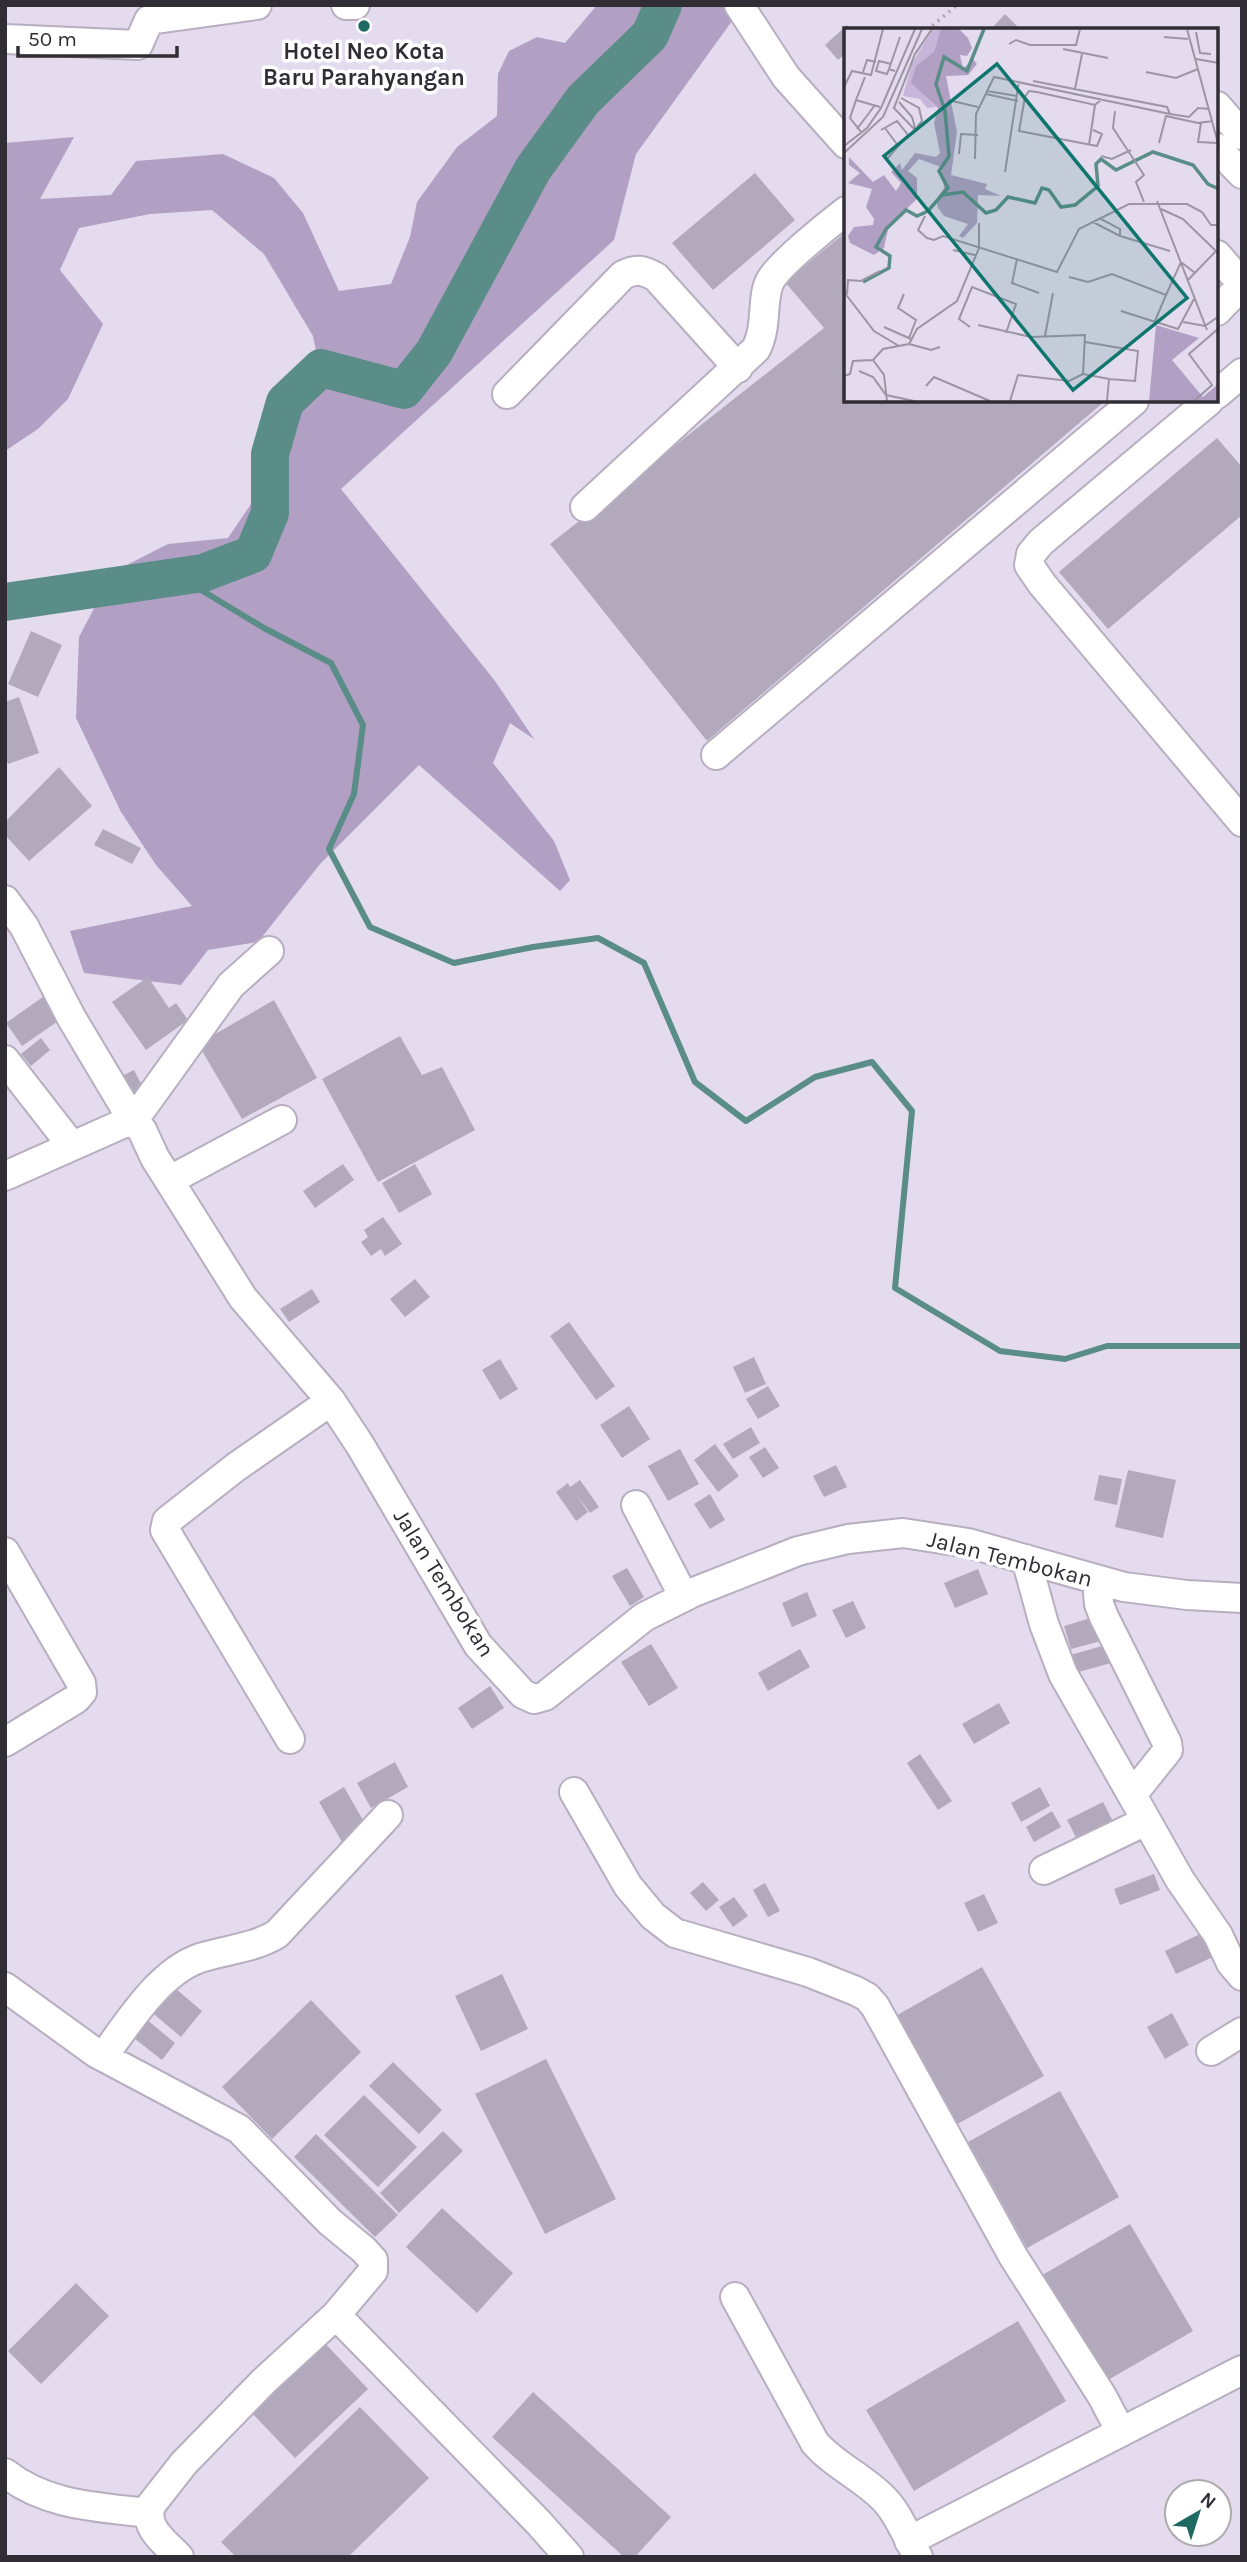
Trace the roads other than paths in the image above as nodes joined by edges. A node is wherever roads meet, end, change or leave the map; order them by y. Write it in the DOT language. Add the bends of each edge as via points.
graph roads {
  1 [pos="257,5"];
  2 [pos="346,5"];
  3 [pos="355,5"];
  4 [pos="739,5"];
  5 [pos="150,13"];
  6 [pos="5,39"];
  7 [pos="1219,108"];
  8 [pos="1242,135"];
  9 [pos="844,142"];
  10 [pos="1219,150"];
  11 [pos="1242,174"];
  12 [pos="844,213"];
  13 [pos="1219,258"];
  14 [pos="1242,284"];
  15 [pos="1219,309"];
  16 [pos="738,368"];
  17 [pos="1242,373"];
  18 [pos="1219,392"];
  19 [pos="507,394"];
  20 [pos="1133,402"];
  21 [pos="1208,402"];
  22 [pos="585,507"];
  23 [pos="716,755"];
  24 [pos="1242,822"];
  25 [pos="5,900"];
  26 [pos="269,951"];
  27 [pos="5,1060"];
  28 [pos="282,1120"];
  29 [pos="134,1121"];
  30 [pos="72,1146"];
  31 [pos="5,1176"];
  32 [pos="170,1180"];
  33 [pos="331,1401"];
  34 [pos="636,1505"];
  35 [pos="5,1552"];
  36 [pos="1026,1559"];
  37 [pos="1099,1592"];
  38 [pos="684,1597"];
  39 [pos="1242,1598"];
  40 [pos="290,1739"];
  41 [pos="5,1742"];
  42 [pos="574,1792"];
  43 [pos="1132,1795"];
  44 [pos="388,1815"];
  45 [pos="1146,1821"];
  46 [pos="1044,1870"];
  47 [pos="1242,1976"];
  48 [pos="5,1987"];
  49 [pos="1242,2032"];
  50 [pos="1211,2051"];
  51 [pos="103,2057"];
  52 [pos="735,2297"];
  53 [pos="336,2315"];
  54 [pos="1242,2370"];
  55 [pos="1121,2432"];
  56 [pos="5,2473"];
  57 [pos="148,2512"];
  58 [pos="914,2549"];
  59 [pos="179,2557"];
  60 [pos="569,2557"];
  1 -- 5 [label="street"];
  2 -- 3 [label="street"];
  4 -- 9 [label="street" via="786,76"];
  5 -- 6 [label="street" via="138,46"];
  7 -- 8 [label="street"];
  10 -- 11 [label="street"];
  12 -- 16 [label="street" via="769,282 763,336"];
  13 -- 14 [label="street"];
  14 -- 15 [label="street"];
  16 -- 19 [label="street" via="656,277 632,270"];
  16 -- 22 [label="street"];
  17 -- 18 [label="street"];
  20 -- 23 [label="street"];
  21 -- 24 [label="street" via="1041,542 1029,565"];
  25 -- 29 [label="street, Jalan Tembokan"];
  26 -- 29 [label="street" via="231,985"];
  27 -- 30 [label="street"];
  28 -- 32 [label="street"];
  29 -- 30 [label="street"];
  29 -- 32 [label="street, Jalan Tembokan"];
  30 -- 31 [label="street"];
  32 -- 33 [label="street, Jalan Tembokan" via="243,1298"];
  33 -- 38 [label="street, Jalan Tembokan" via="478,1645 523,1694 534,1699 545,1696 644,1617"];
  33 -- 40 [label="street" via="236,1467 167,1521 165,1530"];
  34 -- 38 [label="street"];
  35 -- 41 [label="street" via="82,1692"];
  36 -- 37 [label="street, Jalan Tembokan"];
  36 -- 38 [label="street, Jalan Tembokan" via="968,1543 903,1533 848,1539 798,1551"];
  36 -- 43 [label="street" via="1063,1674"];
  37 -- 39 [label="street, Jalan Tembokan" via="1124,1587"];
  37 -- 43 [label="street" via="1167,1743 1168,1750"];
  42 -- 55 [label="street" via="628,1886 653,1916 675,1933 808,1972 856,1991 875,2006 1013,2256"];
  43 -- 45 [label="street"];
  44 -- 51 [label="street" via="277,1934 176,1970 157,1987"];
  45 -- 46 [label="street"];
  45 -- 47 [label="street"];
  48 -- 51 [label="street"];
  49 -- 50 [label="street"];
  51 -- 53 [label="street" via="239,2129 330,2222 364,2250 373,2260 373,2271"];
  52 -- 58 [label="street" via="815,2443 887,2502"];
  53 -- 57 [label="street" via="184,2463"];
  53 -- 60 [label="street"];
  54 -- 55 [label="street"];
  55 -- 58 [label="street"];
  56 -- 57 [label="street" via="47,2497"];
  57 -- 59 [label="street" via="150,2525"];
}
